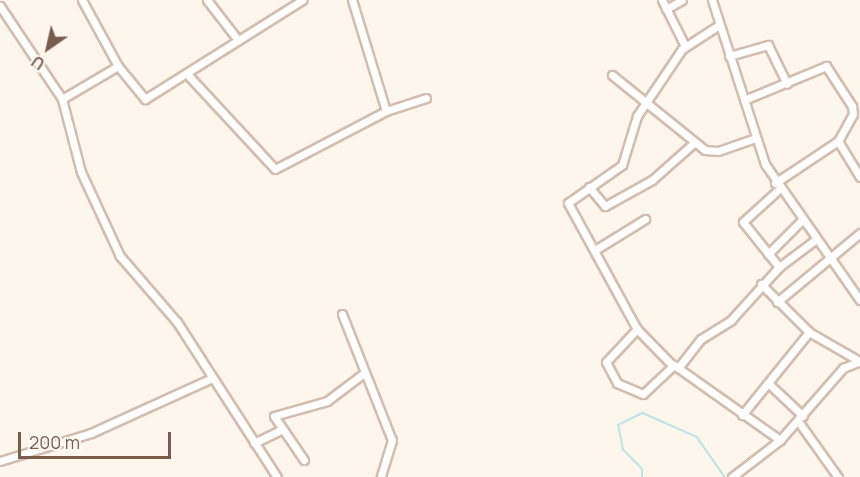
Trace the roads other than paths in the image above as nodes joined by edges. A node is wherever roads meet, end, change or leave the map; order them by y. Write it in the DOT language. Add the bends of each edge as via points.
graph roads {
  1 [pos="82,0"];
  2 [pos="207,0"];
  3 [pos="302,0"];
  4 [pos="352,0"];
  5 [pos="662,0"];
  6 [pos="682,0"];
  7 [pos="712,0"];
  8 [pos="0,6"];
  9 [pos="666,9"];
  10 [pos="719,26"];
  11 [pos="238,40"];
  12 [pos="685,46"];
  13 [pos="729,56"];
  14 [pos="118,66"];
  15 [pos="187,74"];
  16 [pos="612,75"];
  17 [pos="787,84"];
  18 [pos="426,98"];
  19 [pos="62,99"];
  20 [pos="744,100"];
  21 [pos="646,103"];
  22 [pos="386,111"];
  23 [pos="755,138"];
  24 [pos="838,141"];
  25 [pos="695,142"];
  26 [pos="860,177"];
  27 [pos="776,186"];
  28 [pos="589,187"];
  29 [pos="645,219"];
  30 [pos="801,221"];
  31 [pos="860,233"];
  32 [pos="815,240"];
  33 [pos="595,250"];
  34 [pos="768,254"];
  35 [pos="830,258"];
  36 [pos="778,267"];
  37 [pos="761,284"];
  38 [pos="860,300"];
  39 [pos="777,302"];
  40 [pos="342,314"];
  41 [pos="636,328"];
  42 [pos="810,332"];
  43 [pos="860,361"];
  44 [pos="675,366"];
  45 [pos="364,373"];
  46 [pos="212,378"];
  47 [pos="768,383"];
  48 [pos="742,415"];
  49 [pos="800,418"];
  50 [pos="281,430"];
  51 [pos="780,440"];
  52 [pos="254,443"];
  53 [pos="304,460"];
  54 [pos="0,461"];
  55 [pos="384,476"];
  56 [pos="733,476"];
  57 [pos="278,477"];
  58 [pos="838,477"];
  1 -- 14 [label="street"];
  2 -- 11 [label="street"];
  3 -- 11 [label="street"];
  4 -- 22 [label="street"];
  5 -- 9 [label="street"];
  6 -- 9 [label="street"];
  7 -- 10 [label="street"];
  8 -- 19 [label="street"];
  9 -- 12 [label="street"];
  10 -- 12 [label="street"];
  10 -- 13 [label="street"];
  11 -- 15 [label="street"];
  12 -- 21 [label="street"];
  13 -- 17 [label="street" via="768,45"];
  13 -- 20 [label="street"];
  14 -- 15 [label="street" via="145,99"];
  14 -- 19 [label="street"];
  15 -- 22 [label="street" via="275,169"];
  16 -- 21 [label="street"];
  17 -- 20 [label="street"];
  17 -- 24 [label="street" via="826,66 853,114"];
  18 -- 22 [label="street"];
  19 -- 46 [label="street" via="81,172 120,256 177,322"];
  20 -- 23 [label="street"];
  21 -- 25 [label="street"];
  21 -- 28 [label="street" via="626,160"];
  23 -- 25 [label="street" via="718,152"];
  23 -- 27 [label="street"];
  24 -- 26 [label="street"];
  24 -- 27 [label="street"];
  25 -- 28 [label="street" via="652,180 605,206"];
  27 -- 30 [label="street"];
  27 -- 34 [label="street" via="743,222"];
  28 -- 33 [label="street" via="568,203"];
  29 -- 33 [label="street"];
  30 -- 32 [label="street"];
  30 -- 34 [label="street"];
  31 -- 35 [label="street"];
  32 -- 35 [label="street"];
  32 -- 36 [label="street"];
  33 -- 41 [label="street"];
  34 -- 36 [label="street"];
  35 -- 38 [label="street"];
  35 -- 39 [label="street"];
  36 -- 37 [label="street"];
  37 -- 39 [label="street"];
  37 -- 44 [label="street" via="731,321 701,339"];
  39 -- 42 [label="street"];
  40 -- 45 [label="street"];
  41 -- 44 [label="street"];
  41 -- 44 [label="street" via="606,362 617,383 643,394"];
  42 -- 43 [label="street"];
  42 -- 47 [label="street"];
  43 -- 49 [label="street" via="839,372"];
  44 -- 48 [label="street"];
  45 -- 50 [label="street" via="333,398 275,415"];
  45 -- 55 [label="street" via="392,440"];
  46 -- 52 [label="street"];
  46 -- 54 [label="street" via="91,433"];
  47 -- 48 [label="street"];
  47 -- 49 [label="street"];
  48 -- 51 [label="street"];
  49 -- 51 [label="street"];
  49 -- 58 [label="street"];
  50 -- 52 [label="street"];
  50 -- 53 [label="street"];
  51 -- 56 [label="street"];
  52 -- 57 [label="street"];
}
